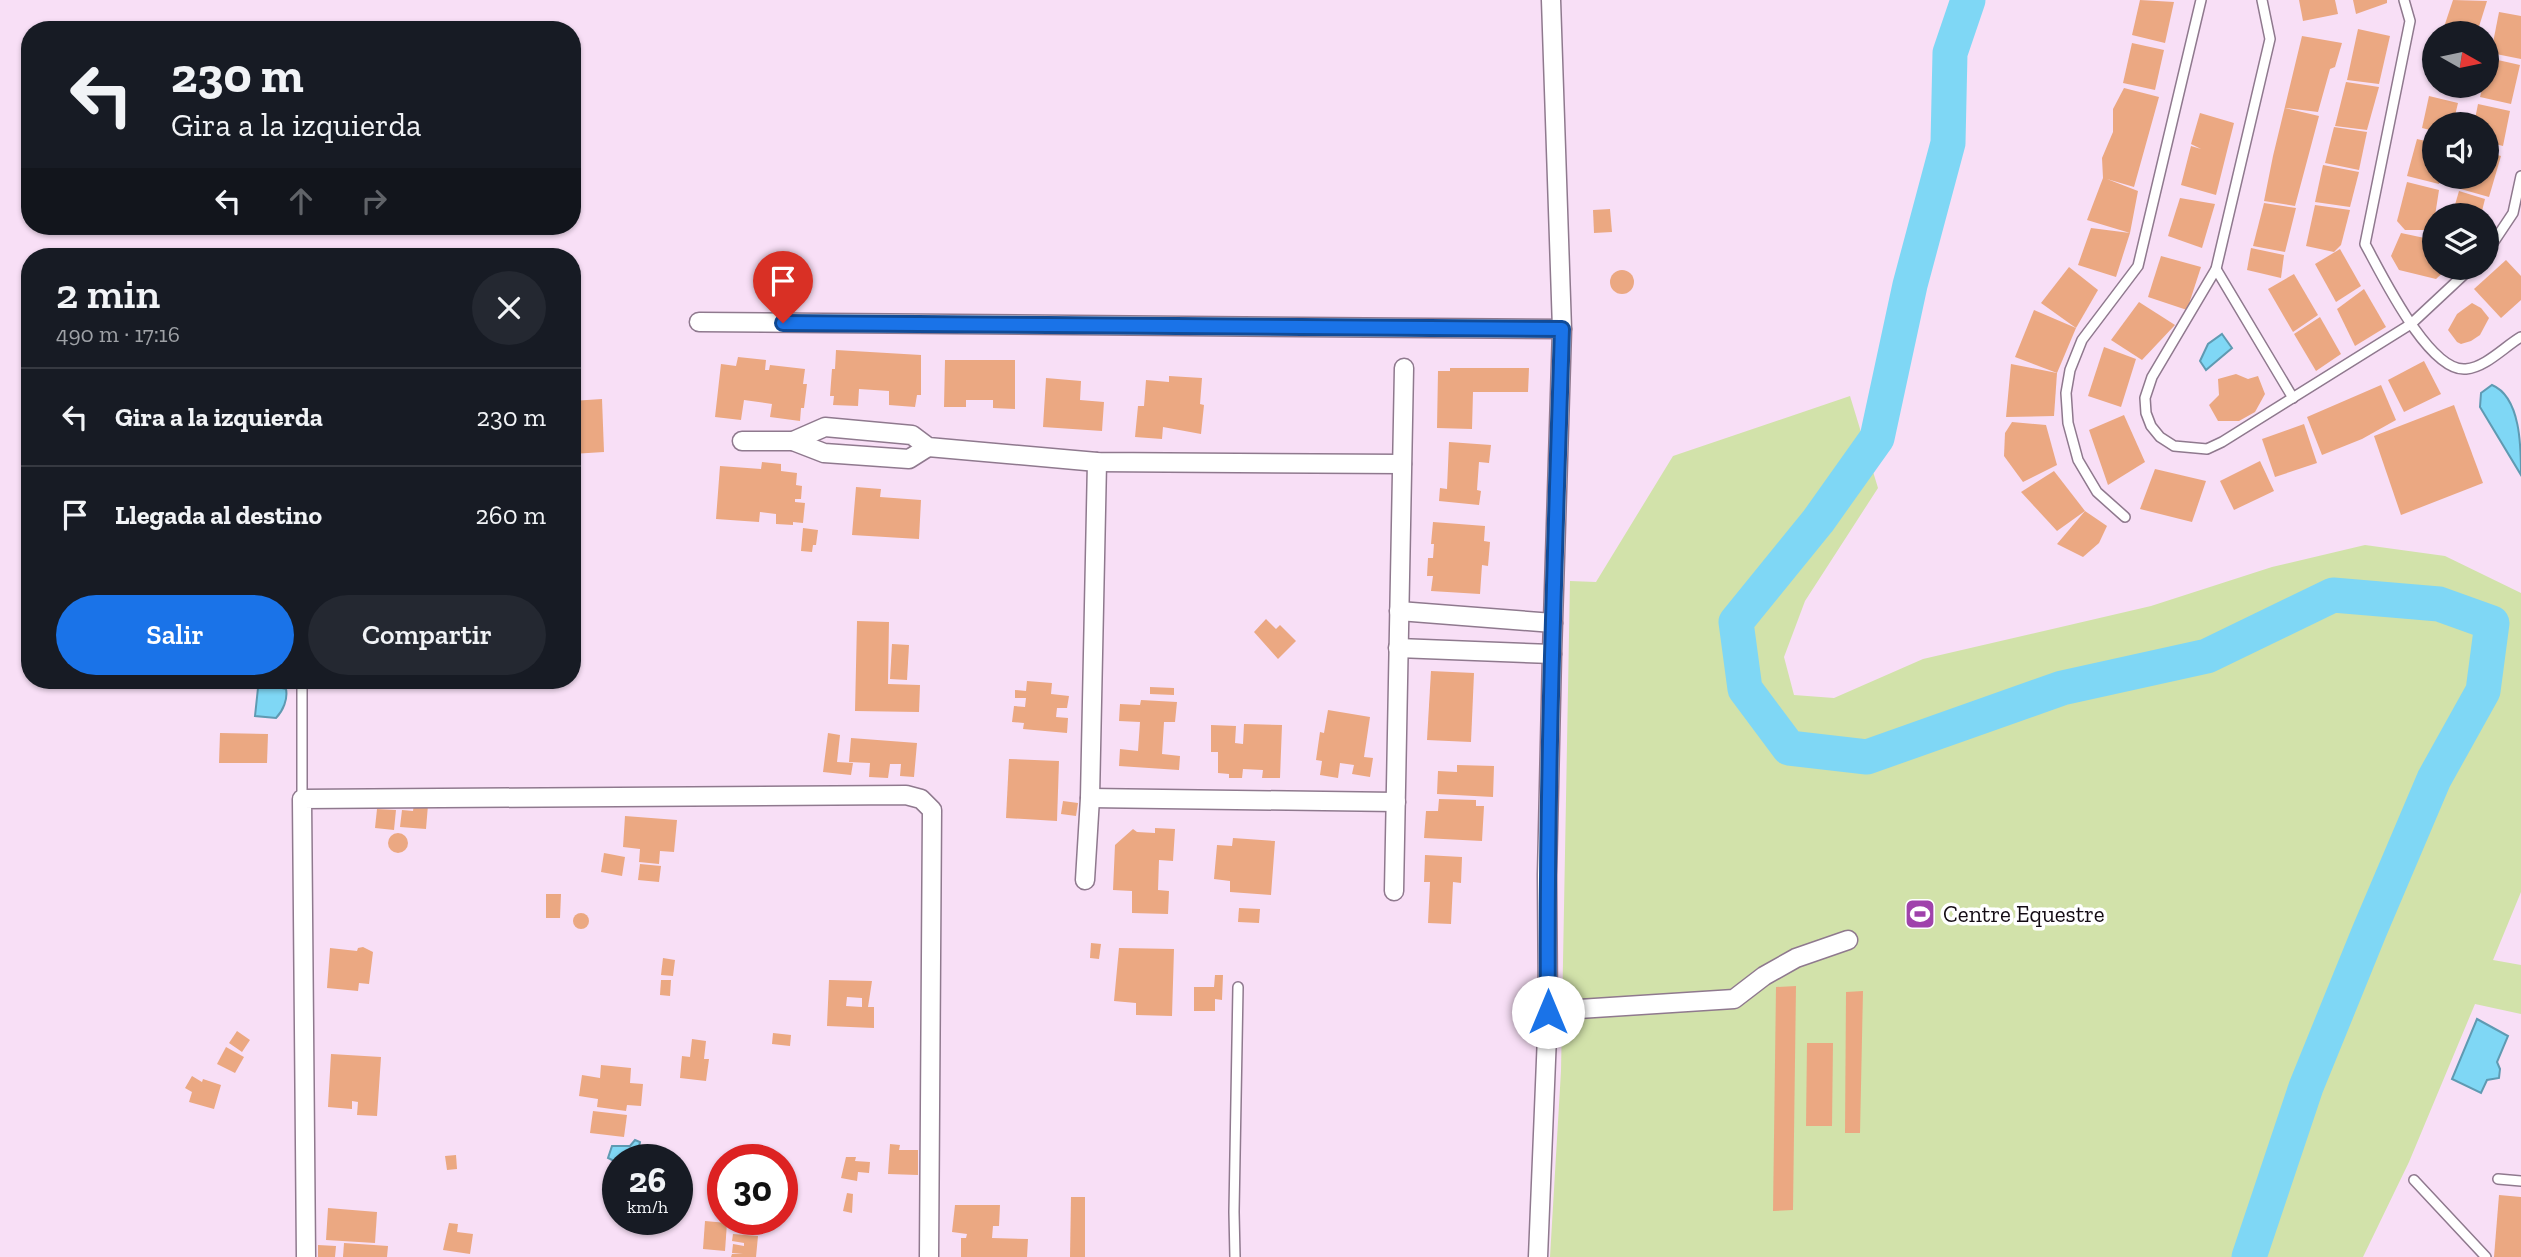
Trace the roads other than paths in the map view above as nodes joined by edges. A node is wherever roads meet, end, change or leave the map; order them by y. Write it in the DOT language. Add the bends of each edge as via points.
graph roads {
  1 [pos="1551,0"];
  2 [pos="2201,0"];
  3 [pos="2262,0"];
  4 [pos="2404,0"];
  5 [pos="2521,176"];
  6 [pos="2499,235"];
  7 [pos="2216,269"];
  8 [pos="2458,280"];
  9 [pos="699,322"];
  10 [pos="2411,324"];
  11 [pos="1562,329"];
  12 [pos="2521,337"];
  13 [pos="1404,368"];
  14 [pos="2293,398"];
  15 [pos="743,441"];
  16 [pos="793,441"];
  17 [pos="928,447"];
  18 [pos="1097,462"];
  19 [pos="1402,464"];
  20 [pos="2125,517"];
  21 [pos="1399,611"];
  22 [pos="1553,623"];
  23 [pos="1398,648"];
  24 [pos="1552,654"];
  25 [pos="302,689"];
  26 [pos="1090,798"];
  27 [pos="302,799"];
  28 [pos="1395,802"];
  29 [pos="1086,880"];
  30 [pos="1394,891"];
  31 [pos="1848,940"];
  32 [pos="1238,987"];
  33 [pos="1548,1012"];
  34 [pos="2498,1179"];
  35 [pos="2414,1180"];
  36 [pos="2521,1181"];
  37 [pos="306,1257"];
  38 [pos="929,1257"];
  39 [pos="1236,1257"];
  40 [pos="1538,1257"];
  41 [pos="2486,1257"];
  1 -- 11 [label="street"];
  2 -- 20 [label="lane" via="2138,266 2082,340 2066,393 2078,460 2097,492"];
  3 -- 7 [label="lane" via="2270,39"];
  4 -- 10 [label="lane" via="2410,21 2365,244"];
  5 -- 6 [label="lane" via="2513,213"];
  7 -- 14 [label="lane"];
  7 -- 14 [label="lane" via="2152,377 2145,398 2151,426 2174,446 2207,449"];
  8 -- 10 [label="lane"];
  9 -- 11 [label="street"];
  10 -- 12 [label="lane" via="2442,362 2465,370"];
  10 -- 14 [label="lane"];
  11 -- 22 [label="street"];
  13 -- 19 [label="street"];
  15 -- 16 [label="street"];
  16 -- 17 [label="street" via="824,453 909,459"];
  16 -- 17 [label="street" via="825,427 912,435"];
  17 -- 18 [label="street"];
  18 -- 19 [label="street"];
  18 -- 26 [label="street"];
  19 -- 21 [label="street"];
  21 -- 22 [label="street"];
  21 -- 23 [label="street"];
  22 -- 24 [label="street"];
  23 -- 24 [label="street"];
  23 -- 28 [label="street"];
  24 -- 33 [label="street"];
  25 -- 27 [label="lane"];
  26 -- 28 [label="street"];
  26 -- 29 [label="street"];
  27 -- 37 [label="street"];
  27 -- 38 [label="street" via="906,795 921,799 932,810"];
  28 -- 30 [label="street"];
  31 -- 33 [label="street" via="1796,958 1734,999"];
  32 -- 39 [label="lane"];
  33 -- 40 [label="street"];
  34 -- 36 [label="lane"];
  35 -- 41 [label="lane"];
}
